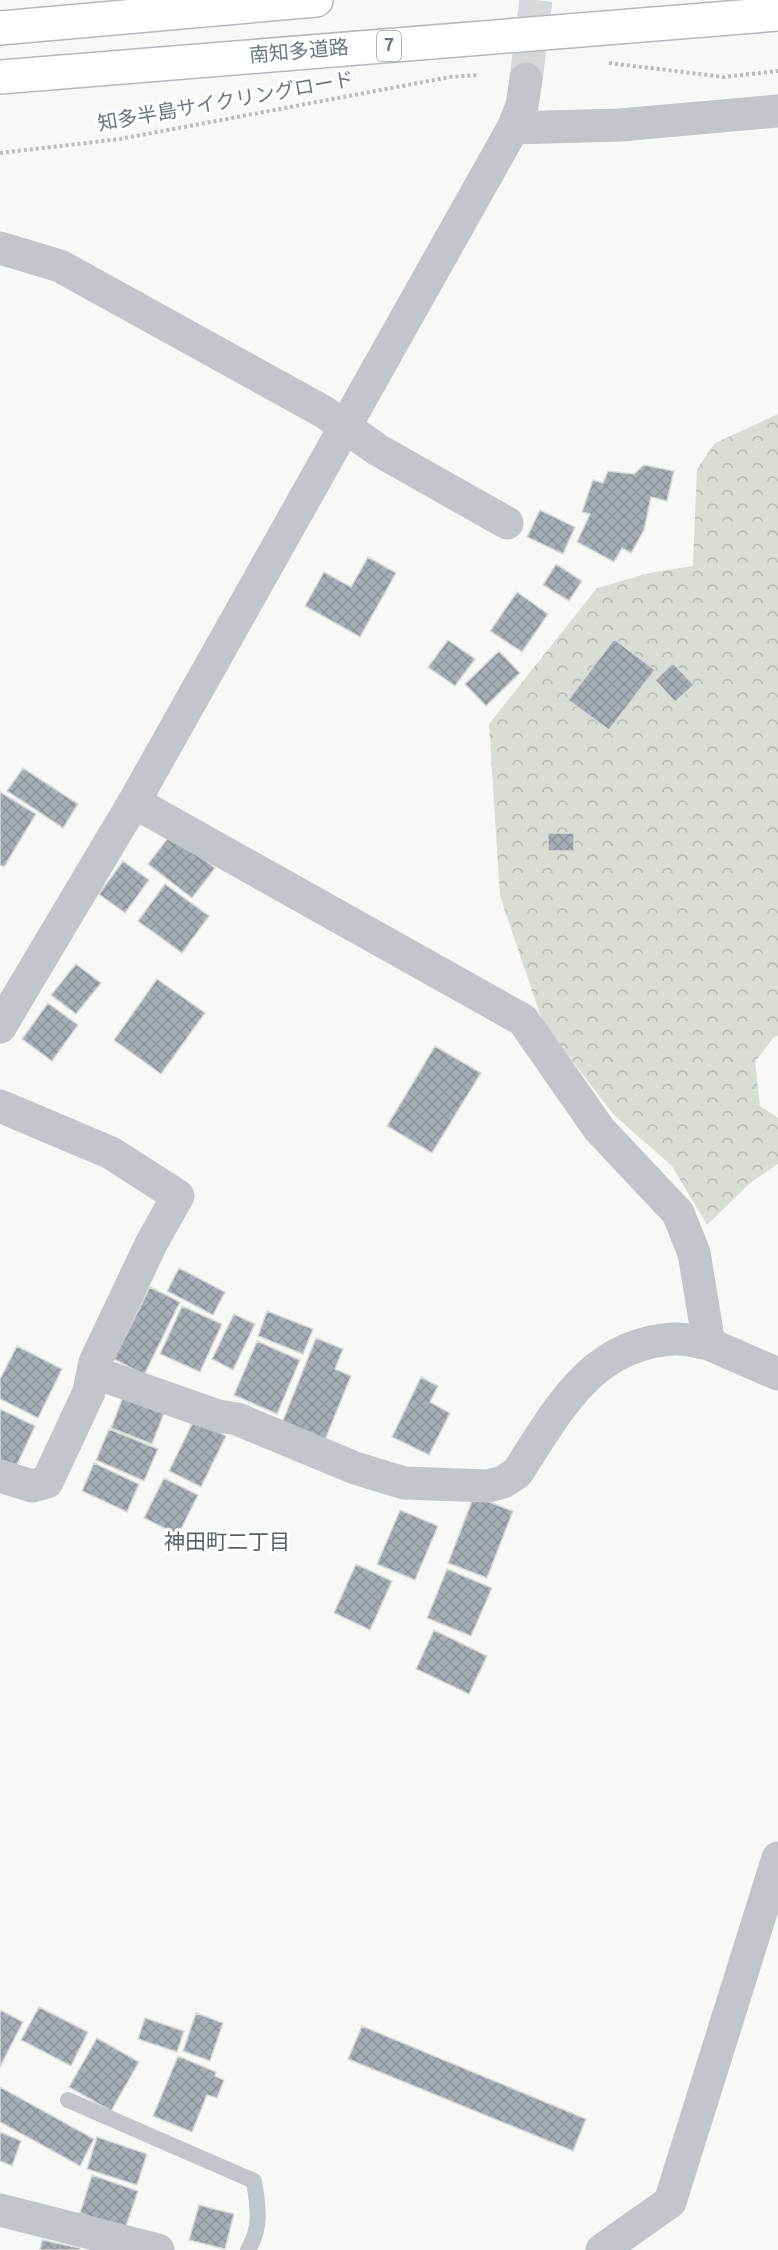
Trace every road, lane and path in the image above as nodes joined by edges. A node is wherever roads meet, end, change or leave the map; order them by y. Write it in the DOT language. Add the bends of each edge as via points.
graph roads {
  1 [pos="316,0"];
  2 [pos="778,14"];
  3 [pos="0,28"];
  4 [pos="604,63"];
  5 [pos="778,71"];
  6 [pos="486,74"];
  7 [pos="0,77"];
  8 [pos="526,79"];
  9 [pos="778,111"];
  10 [pos="513,128"];
  11 [pos="0,153"];
  12 [pos="0,248"];
  13 [pos="344,425"];
  14 [pos="507,523"];
  15 [pos="134,802"];
  16 [pos="0,1028"];
  17 [pos="0,1106"];
  18 [pos="709,1344"];
  19 [pos="93,1372"];
  20 [pos="778,1374"];
  21 [pos="0,1476"];
  22 [pos="778,1858"];
  23 [pos="68,2100"];
  24 [pos="0,2210"];
  25 [pos="158,2250"];
  26 [pos="248,2250"];
  27 [pos="602,2250"];
  1 -- 3 [label="highway"];
  2 -- 7 [label="highway, 南知多道路 / 7"];
  4 -- 5 [label="path" via="724,77"];
  6 -- 11 [label="path, 知多半島サイクリングロード" via="450,77 120,139"];
  8 -- 10 [label="street" via="522,106"];
  9 -- 10 [label="street" via="620,125"];
  10 -- 13 [label="street"];
  12 -- 13 [label="street" via="60,266"];
  13 -- 14 [label="street" via="378,450"];
  13 -- 15 [label="street"];
  15 -- 16 [label="street"];
  15 -- 18 [label="street" via="523,1020 599,1130 678,1213 694,1253"];
  17 -- 19 [label="street" via="111,1153 178,1196 152,1242"];
  18 -- 19 [label="street" via="674,1338 604,1360 574,1389 517,1473 488,1486 404,1483 336,1461 237,1419 218,1416"];
  18 -- 20 [label="street"];
  19 -- 21 [label="street" via="89,1392 47,1482 32,1486"];
  22 -- 27 [label="street" via="670,2202"];
  23 -- 26 [label="lane" via="254,2181 259,2214 255,2238"];
  24 -- 25 [label="street"];
}
